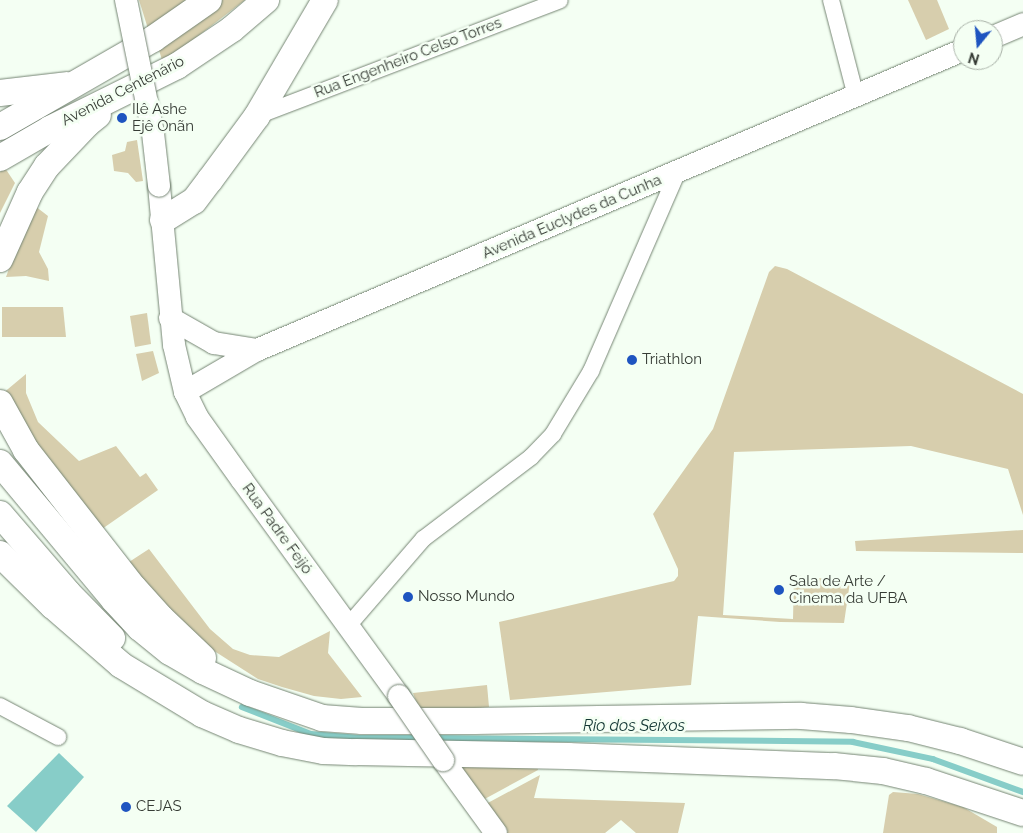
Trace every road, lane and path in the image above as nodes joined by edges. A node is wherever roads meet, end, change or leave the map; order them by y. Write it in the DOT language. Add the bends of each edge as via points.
graph roads {
  1 [pos="126,0"];
  2 [pos="210,0"];
  3 [pos="266,0"];
  4 [pos="325,0"];
  5 [pos="560,0"];
  6 [pos="831,0"];
  7 [pos="1023,24"];
  8 [pos="1003,33"];
  9 [pos="953,54"];
  10 [pos="151,78"];
  11 [pos="78,84"];
  12 [pos="0,92"];
  13 [pos="856,97"];
  14 [pos="256,116"];
  15 [pos="0,127"];
  16 [pos="0,158"];
  17 [pos="677,173"];
  18 [pos="163,220"];
  19 [pos="0,259"];
  20 [pos="170,318"];
  21 [pos="257,350"];
  22 [pos="185,392"];
  23 [pos="0,403"];
  24 [pos="0,463"];
  25 [pos="0,514"];
  26 [pos="0,554"];
  27 [pos="348,626"];
  28 [pos="242,690"];
  29 [pos="0,706"];
  30 [pos="202,714"];
  31 [pos="58,737"];
  32 [pos="1023,762"];
  33 [pos="1023,813"];
  34 [pos="496,833"];
  1 -- 18 [label="main road, Rua Padre Feijó, bridge" via="153,133"];
  2 -- 11 [label="main road, Avenida Centenário"];
  3 -- 10 [label="main road, Avenida Centenário" via="225,34 177,66"];
  4 -- 14 [label="main road"];
  5 -- 14 [label="street, Rua Engenheiro Celso Torres"];
  6 -- 13 [label="street"];
  7 -- 8 [label="main road"];
  9 -- 13 [label="main road, Avenida Euclydes da Cunha"];
  10 -- 16 [label="main road, Avenida Centenário"];
  10 -- 19 [label="main road" via="86,124 47,166 30,192"];
  11 -- 12 [label="main road"];
  11 -- 15 [label="main road, Avenida Centenário"];
  13 -- 17 [label="main road, Avenida Euclydes da Cunha"];
  14 -- 18 [label="main road" via="194,201"];
  17 -- 21 [label="main road, Avenida Euclydes da Cunha"];
  17 -- 27 [label="street" via="591,371 553,434 531,457 423,539"];
  18 -- 20 [label="main road, Rua Padre Feijó"];
  20 -- 21 [label="main road" via="214,342"];
  20 -- 22 [label="main road, Rua Padre Feijó"];
  21 -- 22 [label="main road, Avenida Euclydes da Cunha"];
  22 -- 27 [label="main road, Rua Padre Feijó" via="198,417"];
  23 -- 28 [label="main road" via="26,450 134,588 190,646"];
  24 -- 28 [label="main road" via="140,628 170,652"];
  25 -- 30 [label="main road" via="99,626"];
  26 -- 30 [label="main road" via="114,659"];
  27 -- 34 [label="main road, Rua Padre Feijó, bridge"];
  28 -- 32 [label="main road" via="322,718 362,721 801,716 851,720 908,728"];
  29 -- 31 [label="street"];
  30 -- 33 [label="main road" via="238,730 324,751 834,766 883,771 926,781"];
}
